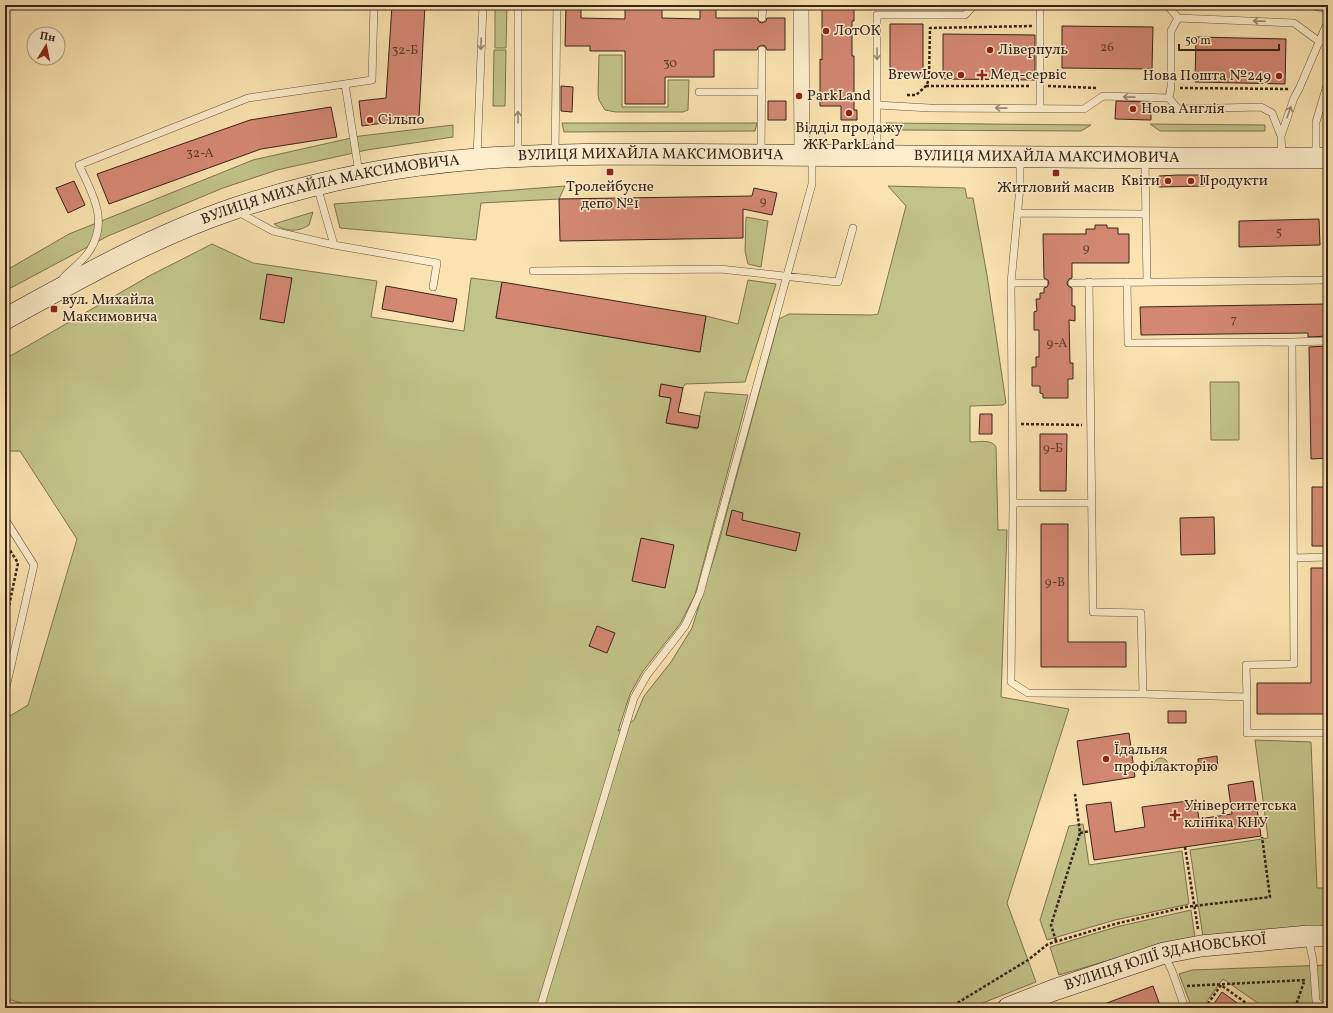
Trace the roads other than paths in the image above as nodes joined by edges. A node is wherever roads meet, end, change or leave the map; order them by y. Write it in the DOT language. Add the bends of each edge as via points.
graph roads {
  1 [pos="374,5"];
  2 [pos="483,5"];
  3 [pos="518,5"];
  4 [pos="557,5"];
  5 [pos="763,5"];
  6 [pos="801,5"];
  7 [pos="974,5"];
  8 [pos="1040,5"];
  9 [pos="1167,5"];
  10 [pos="1309,5"];
  11 [pos="1328,9"];
  12 [pos="762,18"];
  13 [pos="1178,18"];
  14 [pos="1328,21"];
  15 [pos="1320,42"];
  16 [pos="762,50"];
  17 [pos="1328,82"];
  18 [pos="345,84"];
  19 [pos="699,92"];
  20 [pos="762,92"];
  21 [pos="1169,98"];
  22 [pos="877,105"];
  23 [pos="1040,109"];
  24 [pos="1281,136"];
  25 [pos="554,155"];
  26 [pos="761,155"];
  27 [pos="807,155"];
  28 [pos="518,156"];
  29 [pos="877,156"];
  30 [pos="1020,157"];
  31 [pos="1282,157"];
  32 [pos="1145,158"];
  33 [pos="1322,158"];
  34 [pos="477,159"];
  35 [pos="360,176"];
  36 [pos="317,186"];
  37 [pos="232,209"];
  38 [pos="1018,213"];
  39 [pos="1146,214"];
  40 [pos="853,228"];
  41 [pos="334,245"];
  42 [pos="534,271"];
  43 [pos="786,277"];
  44 [pos="1328,280"];
  45 [pos="1089,282"];
  46 [pos="1127,282"];
  47 [pos="1147,282"];
  48 [pos="1044,283"];
  49 [pos="1072,283"];
  50 [pos="1011,284"];
  51 [pos="433,287"];
  52 [pos="46,296"];
  53 [pos="5,319"];
  54 [pos="1328,341"];
  55 [pos="1292,342"];
  56 [pos="1013,503"];
  57 [pos="1091,503"];
  58 [pos="5,519"];
  59 [pos="1328,557"];
  60 [pos="1294,558"];
  61 [pos="5,692"];
  62 [pos="1143,694"];
  63 [pos="1247,697"];
  64 [pos="1328,733"];
  65 [pos="1318,936"];
  66 [pos="1164,953"];
  67 [pos="1020,1006"];
  68 [pos="540,1008"];
  69 [pos="1185,1008"];
  70 [pos="1322,1008"];
  1 -- 18 [label="lane" via="372,80"];
  2 -- 34 [label="lane, one-way"];
  28 -- 3 [label="lane, one-way"];
  4 -- 25 [label="lane"];
  5 -- 12 [label="lane"];
  6 -- 27 [label="street"];
  7 -- 22 [label="lane, one-way" via="965,15 877,15"];
  8 -- 23 [label="lane"];
  9 -- 13 [label="lane"];
  10 -- 11 [label="lane"];
  15 -- 13 [label="lane, one-way" via="1294,23"];
  13 -- 21 [label="lane" via="1171,31"];
  14 -- 15 [label="lane"];
  24 -- 15 [label="lane, one-way" via="1294,98"];
  16 -- 20 [label="lane"];
  17 -- 33 [label="lane" via="1316,122"];
  18 -- 35 [label="lane"];
  18 -- 52 [label="lane" via="248,98 79,165 96,202 99,219 96,236 90,251"];
  19 -- 20 [label="lane"];
  20 -- 26 [label="lane"];
  21 -- 23 [label="lane, one-way" via="1103,96 1084,109"];
  21 -- 24 [label="lane" via="1178,109 1261,107 1272,113"];
  23 -- 22 [label="lane, one-way"];
  22 -- 29 [label="lane"];
  24 -- 31 [label="lane"];
  25 -- 26 [label="main road, ВУЛИЦЯ МИХАЙЛА МАКСИМОВИЧА"];
  25 -- 28 [label="main road, ВУЛИЦЯ МИХАЙЛА МАКСИМОВИЧА"];
  26 -- 27 [label="main road, ВУЛИЦЯ МИХАЙЛА МАКСИМОВИЧА"];
  27 -- 29 [label="main road, ВУЛИЦЯ МИХАЙЛА МАКСИМОВИЧА"];
  27 -- 43 [label="lane" via="812,184"];
  28 -- 34 [label="main road, ВУЛИЦЯ МИХАЙЛА МАКСИМОВИЧА"];
  29 -- 30 [label="main road, ВУЛИЦЯ МИХАЙЛА МАКСИМОВИЧА"];
  30 -- 32 [label="main road, ВУЛИЦЯ МИХАЙЛА МАКСИМОВИЧА"];
  30 -- 38 [label="lane"];
  31 -- 32 [label="main road, ВУЛИЦЯ МИХАЙЛА МАКСИМОВИЧА"];
  31 -- 33 [label="main road, ВУЛИЦЯ МИХАЙЛА МАКСИМОВИЧА"];
  32 -- 39 [label="lane"];
  34 -- 35 [label="main road, ВУЛИЦЯ МИХАЙЛА МАКСИМОВИЧА"];
  35 -- 36 [label="main road, ВУЛИЦЯ МИХАЙЛА МАКСИМОВИЧА"];
  36 -- 37 [label="main road, ВУЛИЦЯ МИХАЙЛА МАКСИМОВИЧА"];
  36 -- 41 [label="lane"];
  37 -- 41 [label="lane" via="272,231"];
  37 -- 52 [label="main road, ВУЛИЦЯ МИХАЙЛА МАКСИМОВИЧА" via="181,229"];
  38 -- 39 [label="lane"];
  38 -- 50 [label="lane"];
  39 -- 47 [label="lane"];
  40 -- 43 [label="lane" via="838,282"];
  41 -- 51 [label="lane" via="436,264"];
  42 -- 43 [label="lane" via="720,269"];
  43 -- 68 [label="lane" via="700,593 684,626 647,675 634,698"];
  44 -- 47 [label="lane"];
  45 -- 46 [label="lane"];
  45 -- 49 [label="lane"];
  45 -- 57 [label="lane"];
  46 -- 47 [label="lane"];
  46 -- 55 [label="lane" via="1128,343"];
  48 -- 50 [label="lane"];
  50 -- 56 [label="lane"];
  52 -- 53 [label="main road, ВУЛИЦЯ МИХАЙЛА МАКСИМОВИЧА"];
  54 -- 55 [label="lane"];
  55 -- 60 [label="lane"];
  56 -- 57 [label="lane"];
  56 -- 62 [label="lane" via="1011,682 1028,693"];
  57 -- 62 [label="lane" via="1093,612 1141,613"];
  58 -- 61 [label="lane" via="34,565"];
  59 -- 60 [label="lane"];
  60 -- 63 [label="lane" via="1294,664 1246,665"];
  62 -- 63 [label="lane"];
  63 -- 64 [label="lane" via="1247,733"];
  65 -- 66 [label="main road, ВУЛИЦЯ ЮЛІЇ ЗДАНОВСЬКОЇ" via="1201,946"];
  65 -- 70 [label="lane" via="1314,979 1316,1001"];
  66 -- 67 [label="main road, ВУЛИЦЯ ЮЛІЇ ЗДАНОВСЬКОЇ"];
  66 -- 69 [label="lane"];
}
